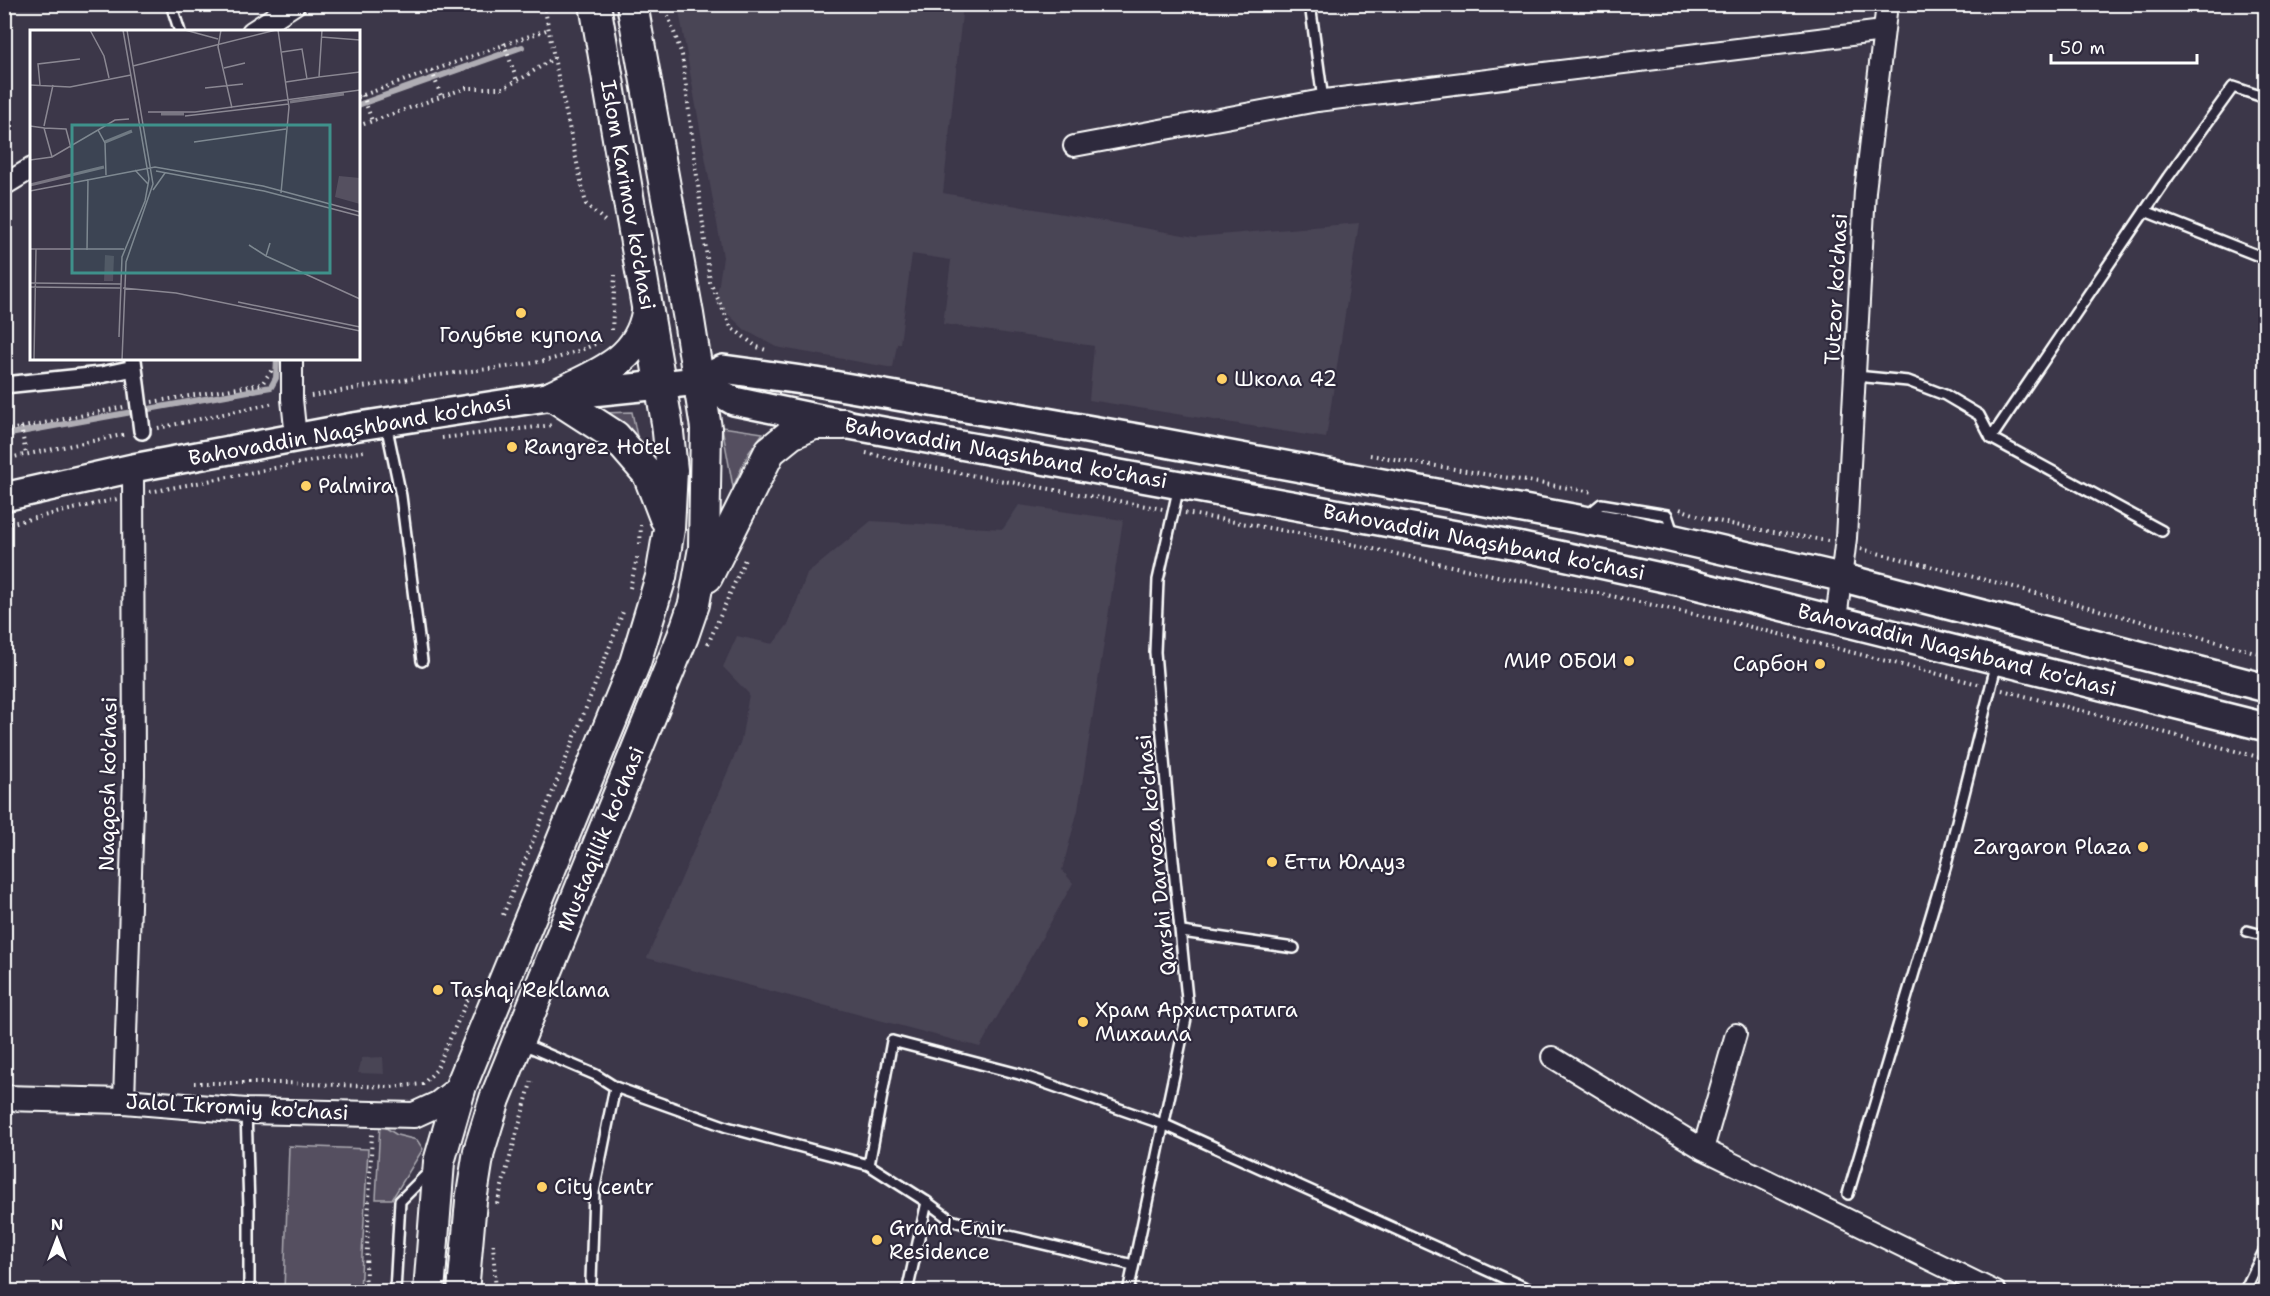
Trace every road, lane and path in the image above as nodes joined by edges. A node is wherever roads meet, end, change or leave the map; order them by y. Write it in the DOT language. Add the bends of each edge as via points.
graph roads {
  1 [pos="171,4"];
  2 [pos="295,4"];
  3 [pos="544,4"];
  4 [pos="595,4"];
  5 [pos="632,4"];
  6 [pos="664,4"];
  7 [pos="1310,4"];
  8 [pos="1887,4"];
  9 [pos="549,29"];
  10 [pos="179,30"];
  11 [pos="255,30"];
  12 [pos="1883,30"];
  13 [pos="504,43"];
  14 [pos="554,58"];
  15 [pos="433,73"];
  16 [pos="517,81"];
  17 [pos="441,96"];
  18 [pos="362,97"];
  19 [pos="2265,98"];
  20 [pos="1323,101"];
  21 [pos="372,121"];
  22 [pos="360,125"];
  23 [pos="1074,146"];
  24 [pos="30,169"];
  25 [pos="4,185"];
  26 [pos="2145,211"];
  27 [pos="609,230"];
  28 [pos="2259,256"];
  29 [pos="615,268"];
  30 [pos="648,310"];
  31 [pos="778,353"];
  32 [pos="292,360"];
  33 [pos="133,363"];
  34 [pos="1856,376"];
  35 [pos="699,381"];
  36 [pos="4,385"];
  37 [pos="661,385"];
  38 [pos="292,399"];
  39 [pos="556,410"];
  40 [pos="844,424"];
  41 [pos="22,431"];
  42 [pos="142,431"];
  43 [pos="388,433"];
  44 [pos="296,438"];
  45 [pos="1991,438"];
  46 [pos="437,439"];
  47 [pos="857,452"];
  48 [pos="26,454"];
  49 [pos="1368,455"];
  50 [pos="4,459"];
  51 [pos="133,468"];
  52 [pos="1180,484"];
  53 [pos="1603,494"];
  54 [pos="134,495"];
  55 [pos="4,497"];
  56 [pos="1670,506"];
  57 [pos="1171,510"];
  58 [pos="1182,512"];
  59 [pos="640,520"];
  60 [pos="4,525"];
  61 [pos="669,530"];
  62 [pos="2162,531"];
  63 [pos="1845,545"];
  64 [pos="747,555"];
  65 [pos="1840,577"];
  66 [pos="629,591"];
  67 [pos="694,604"];
  68 [pos="624,608"];
  69 [pos="1836,620"];
  70 [pos="706,647"];
  71 [pos="2265,655"];
  72 [pos="1997,660"];
  73 [pos="422,661"];
  74 [pos="1990,687"];
  75 [pos="2265,688"];
  76 [pos="2265,727"];
  77 [pos="2265,759"];
  78 [pos="501,920"];
  79 [pos="2247,931"];
  80 [pos="1182,932"];
  81 [pos="2265,936"];
  82 [pos="1294,948"];
  83 [pos="475,984"];
  84 [pos="1736,1034"];
  85 [pos="518,1042"];
  86 [pos="1552,1057"];
  87 [pos="534,1074"];
  88 [pos="192,1083"];
  89 [pos="374,1086"];
  90 [pos="461,1086"];
  91 [pos="615,1087"];
  92 [pos="4,1098"];
  93 [pos="124,1101"];
  94 [pos="246,1111"];
  95 [pos="372,1114"];
  96 [pos="1163,1124"];
  97 [pos="1703,1149"];
  98 [pos="439,1162"];
  99 [pos="869,1165"];
  100 [pos="1848,1194"];
  101 [pos="927,1202"];
  102 [pos="495,1210"];
  103 [pos="493,1232"];
  104 [pos="2265,1247"];
  105 [pos="1133,1265"];
  106 [pos="591,1281"];
  107 [pos="249,1292"];
  108 [pos="365,1292"];
  109 [pos="395,1292"];
  110 [pos="429,1292"];
  111 [pos="463,1292"];
  112 [pos="496,1292"];
  113 [pos="907,1292"];
  114 [pos="1128,1292"];
  115 [pos="1535,1292"];
  116 [pos="1996,1292"];
  117 [pos="2244,1292"];
  1 -- 10 [label="lane"];
  2 -- 11 [label="street"];
  3 -- 9 [label="path"];
  4 -- 30 [label="main road, Islom Karimov ko'chasi"];
  5 -- 35 [label="main road, Islom Karimov ko'chasi"];
  6 -- 31 [label="path" via="682,55 710,282 731,327 757,347"];
  7 -- 20 [label="lane"];
  8 -- 12 [label="street, Tutzor ko'chasi"];
  9 -- 13 [label="path"];
  9 -- 14 [label="path"];
  12 -- 20 [label="street"];
  12 -- 34 [label="street, Tutzor ko'chasi" via="1865,191"];
  13 -- 15 [label="path"];
  13 -- 16 [label="path"];
  14 -- 16 [label="path"];
  14 -- 27 [label="path" via="586,204 607,221"];
  15 -- 17 [label="path"];
  15 -- 18 [label="path"];
  16 -- 17 [label="path" via="503,88 466,88"];
  17 -- 21 [label="path"];
  18 -- 21 [label="path"];
  19 -- 26 [label="lane" via="2233,87"];
  20 -- 23 [label="street"];
  21 -- 22 [label="path"];
  24 -- 25 [label="street"];
  26 -- 28 [label="lane"];
  26 -- 45 [label="lane"];
  29 -- 38 [label="path" via="613,328 602,340 576,353 544,363 445,374"];
  30 -- 37 [label="main road, Islom Karimov ko'chasi"];
  30 -- 39 [label="main road" via="644,330 633,348"];
  32 -- 38 [label="street"];
  33 -- 36 [label="street" via="101,375"];
  33 -- 42 [label="street"];
  34 -- 45 [label="lane" via="1908,381 1945,395 1979,415"];
  34 -- 63 [label="street, Tutzor ko'chasi"];
  35 -- 37 [label="main road, Bahovaddin Naqshband ko'chasi"];
  35 -- 40 [label="main road, Bahovaddin Naqshband ko'chasi" via="734,401"];
  35 -- 65 [label="main road, Bahovaddin Naqshband ko'chasi" via="723,369 816,382 1675,538"];
  35 -- 67 [label="main road, Mustaqillik ko'chasi" via="706,428 706,517"];
  37 -- 39 [label="main road, Bahovaddin Naqshband ko'chasi"];
  37 -- 61 [label="main road, Mustaqillik ko'chasi" via="672,470"];
  38 -- 42 [label="path"];
  38 -- 44 [label="street"];
  39 -- 43 [label="main road, Bahovaddin Naqshband ko'chasi"];
  39 -- 46 [label="path"];
  39 -- 61 [label="main road" via="615,436 648,474"];
  40 -- 52 [label="main road, Bahovaddin Naqshband ko'chasi"];
  40 -- 67 [label="main road" via="814,424 791,434 770,451"];
  41 -- 48 [label="path"];
  42 -- 48 [label="path"];
  43 -- 44 [label="main road, Bahovaddin Naqshband ko'chasi"];
  43 -- 54 [label="path"];
  43 -- 73 [label="lane" via="401,496"];
  44 -- 51 [label="main road, Bahovaddin Naqshband ko'chasi"];
  45 -- 62 [label="lane"];
  47 -- 57 [label="path"];
  48 -- 50 [label="path"];
  49 -- 53 [label="path"];
  51 -- 54 [label="street, Naqqosh ko'chasi"];
  51 -- 55 [label="main road, Bahovaddin Naqshband ko'chasi"];
  52 -- 69 [label="main road, Bahovaddin Naqshband ko'chasi" via="1517,546"];
  52 -- 80 [label="lane, Qarshi Darvoza ko'chasi" via="1158,580 1155,652"];
  54 -- 60 [label="path"];
  54 -- 93 [label="street, Naqqosh ko'chasi" via="134,775"];
  56 -- 63 [label="path" via="1707,518"];
  58 -- 74 [label="path" via="1598,593"];
  59 -- 66 [label="path" via="640,548"];
  61 -- 90 [label="main road, Mustaqillik ko'chasi" via="661,577 635,663"];
  63 -- 65 [label="street, Tutzor ko'chasi"];
  63 -- 71 [label="path"];
  64 -- 70 [label="path"];
  65 -- 69 [label="street, Tutzor ko'chasi"];
  65 -- 75 [label="main road, Bahovaddin Naqshband ko'chasi"];
  67 -- 85 [label="main road, Mustaqillik ko'chasi"];
  68 -- 78 [label="path"];
  69 -- 72 [label="main road, Bahovaddin Naqshband ko'chasi"];
  72 -- 74 [label="lane"];
  72 -- 76 [label="main road, Bahovaddin Naqshband ko'chasi"];
  74 -- 77 [label="path"];
  74 -- 100 [label="lane" via="1946,865"];
  79 -- 81 [label="lane"];
  80 -- 82 [label="lane"];
  80 -- 96 [label="lane, Qarshi Darvoza ko'chasi" via="1188,1009"];
  83 -- 89 [label="path" via="436,1070 423,1083"];
  84 -- 97 [label="street"];
  85 -- 91 [label="lane"];
  85 -- 111 [label="main road, Mustaqillik ko'chasi" via="479,1151 467,1226"];
  86 -- 97 [label="street"];
  87 -- 102 [label="path"];
  88 -- 89 [label="path"];
  89 -- 95 [label="path"];
  90 -- 95 [label="street, Jalol Ikromiy ko'chasi" via="438,1104 414,1115"];
  90 -- 98 [label="main road, Mustaqillik ko'chasi"];
  91 -- 99 [label="lane" via="727,1127"];
  91 -- 106 [label="lane" via="594,1192"];
  92 -- 93 [label="street, Jalol Ikromiy ko'chasi"];
  93 -- 94 [label="street, Jalol Ikromiy ko'chasi"];
  94 -- 95 [label="street, Jalol Ikromiy ko'chasi"];
  94 -- 107 [label="lane"];
  95 -- 108 [label="path"];
  96 -- 99 [label="lane" via="1019,1074 892,1041"];
  96 -- 105 [label="lane, Qarshi Darvoza ko'chasi"];
  96 -- 115 [label="lane"];
  97 -- 116 [label="street"];
  98 -- 109 [label="lane" via="400,1202"];
  98 -- 110 [label="main road, Mustaqillik ko'chasi"];
  99 -- 101 [label="lane"];
  101 -- 105 [label="lane" via="951,1220"];
  101 -- 113 [label="lane"];
  103 -- 112 [label="path"];
  104 -- 117 [label="lane"];
  105 -- 114 [label="lane, Qarshi Darvoza ko'chasi"];
}
